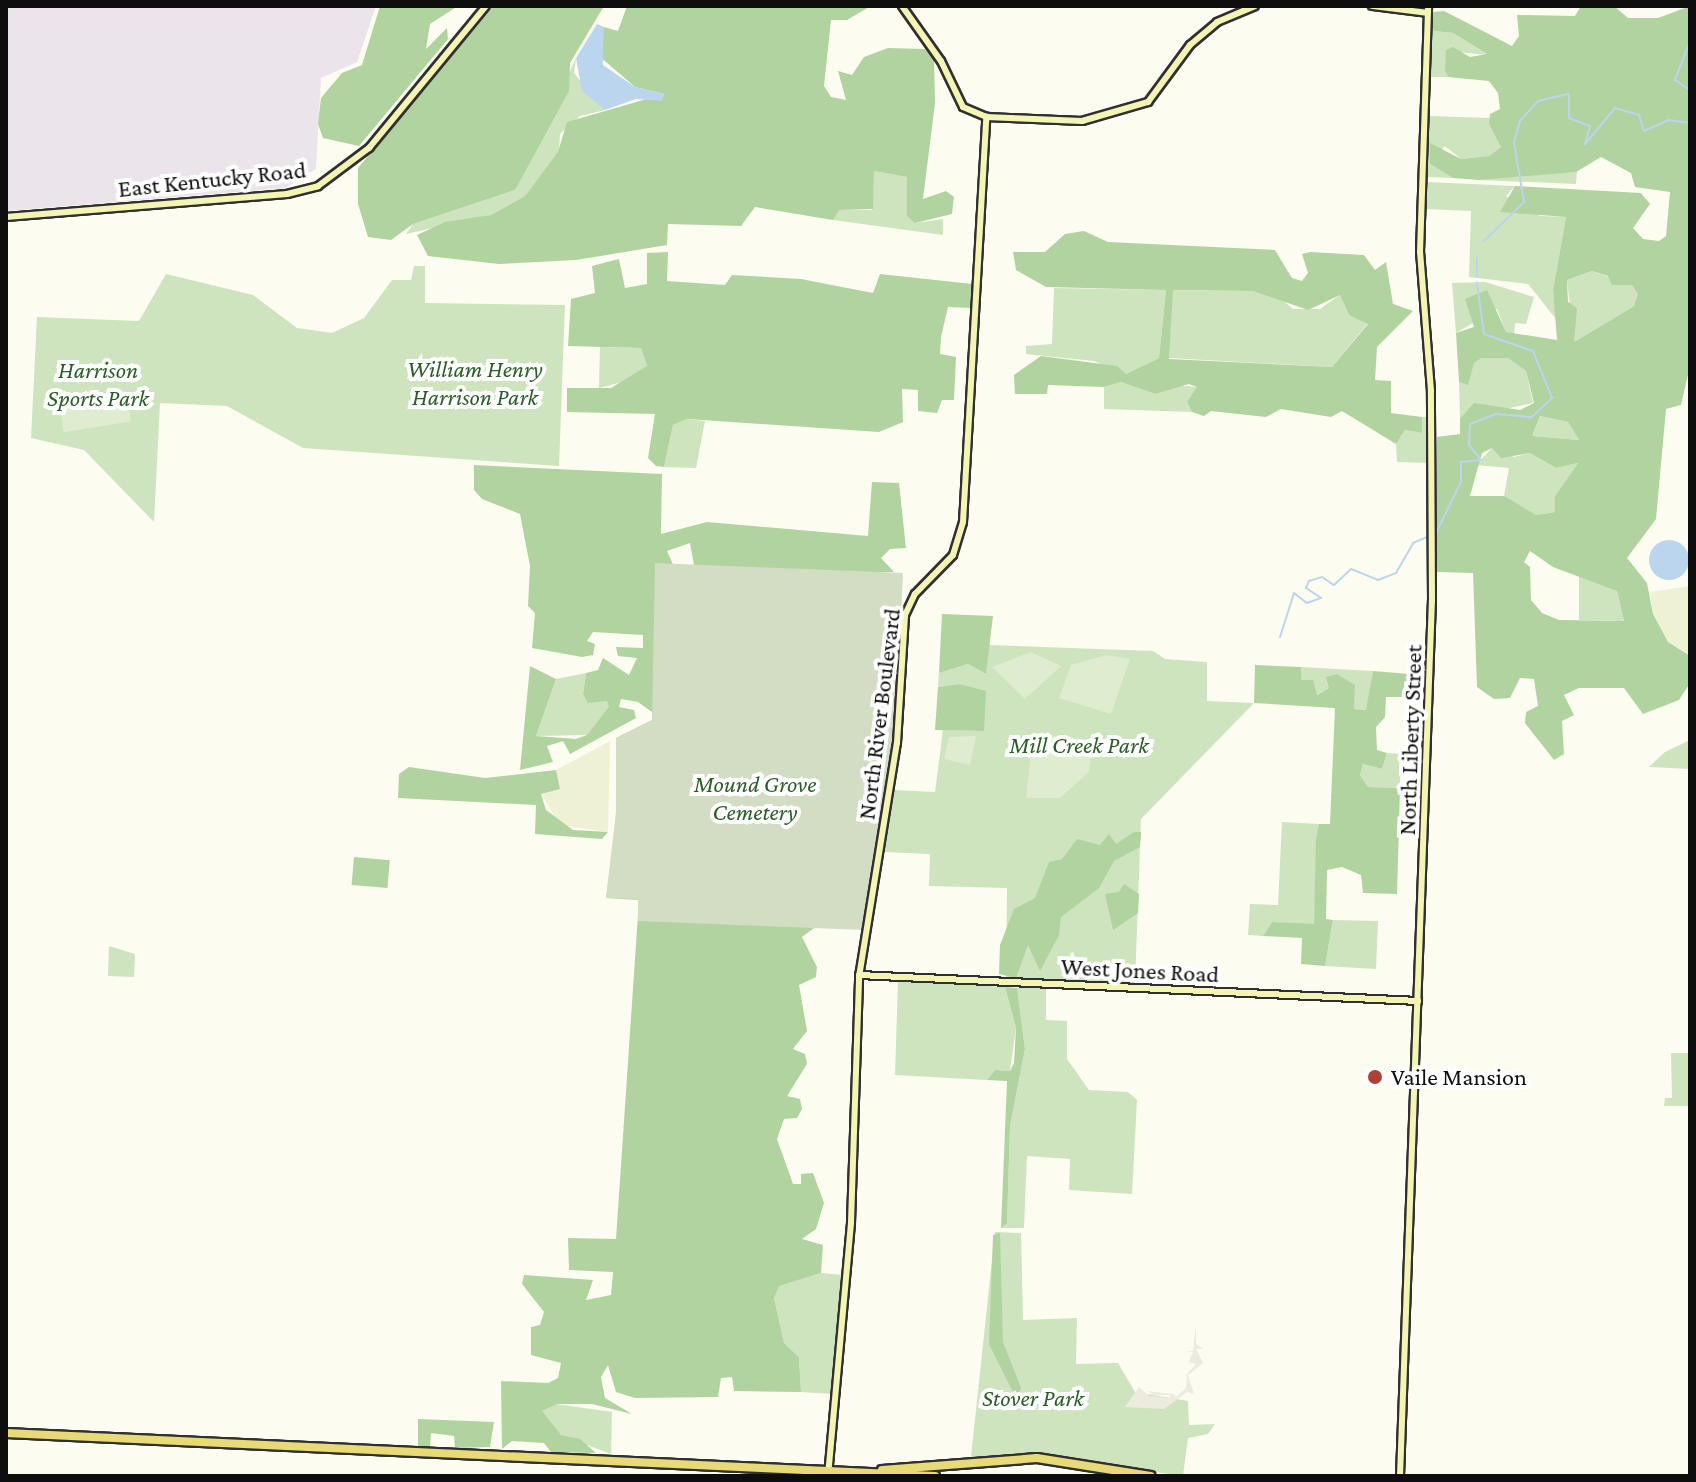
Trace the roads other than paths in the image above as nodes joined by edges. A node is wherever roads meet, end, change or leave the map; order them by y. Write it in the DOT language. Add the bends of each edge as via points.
graph roads {
  1 [pos="486,6"];
  2 [pos="902,6"];
  3 [pos="1255,6"];
  4 [pos="1372,6"];
  5 [pos="1428,9"];
  6 [pos="986,117"];
  7 [pos="6,217"];
  8 [pos="859,975"];
  9 [pos="1418,1001"];
  10 [pos="6,1433"];
  11 [pos="828,1473"];
  12 [pos="876,1474"];
  13 [pos="935,1476"];
  14 [pos="1151,1476"];
  15 [pos="1400,1476"];
  1 -- 7 [label="main road, East Kentucky Road" via="363,154 318,186 287,194"];
  2 -- 6 [label="main road" via="941,61 959,103"];
  3 -- 6 [label="main road" via="1217,22 1190,45 1155,95 1133,110 1082,121"];
  4 -- 5 [label="main road"];
  5 -- 9 [label="main road, North Liberty Street" via="1420,252 1431,391 1432,600"];
  6 -- 8 [label="main road, North River Boulevard" via="963,522 953,555 915,594 905,615 897,743"];
  8 -- 9 [label="main road, West Jones Road"];
  8 -- 11 [label="main road, North River Boulevard" via="851,1222"];
  9 -- 15 [label="main road, North Liberty Street"];
  10 -- 11 [label="main road"];
  11 -- 12 [label="main road"];
  12 -- 13 [label="main road"];
  12 -- 14 [label="main road" via="1037,1458"];
}
